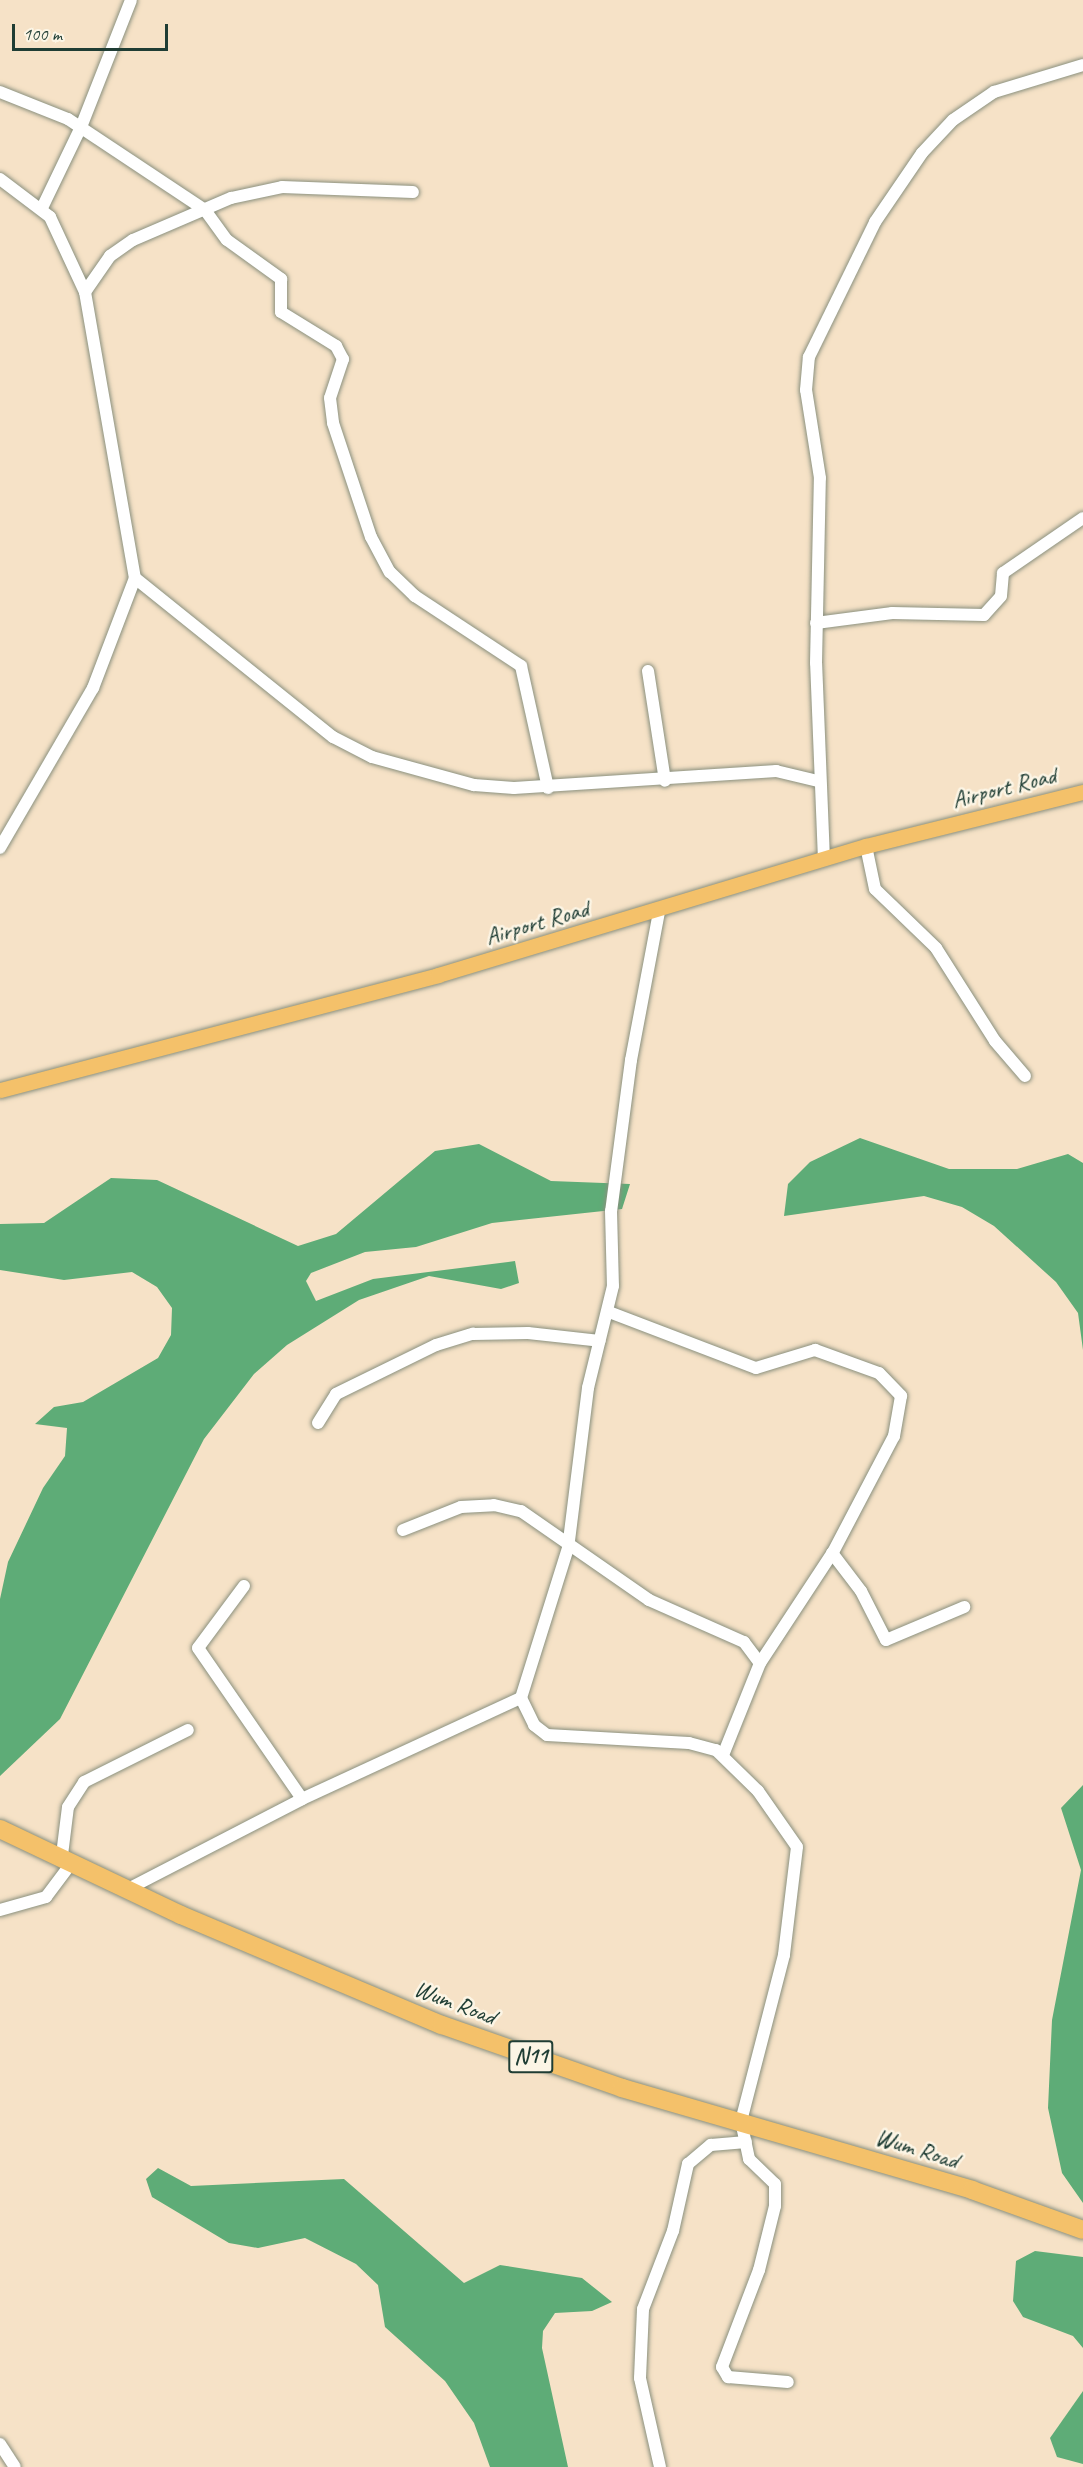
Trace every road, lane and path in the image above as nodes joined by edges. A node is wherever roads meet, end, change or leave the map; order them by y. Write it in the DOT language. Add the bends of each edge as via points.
graph roads {
  1 [pos="130,0"];
  2 [pos="1083,64"];
  3 [pos="0,92"];
  4 [pos="81,126"];
  5 [pos="0,179"];
  6 [pos="413,192"];
  7 [pos="42,208"];
  8 [pos="205,210"];
  9 [pos="85,292"];
  10 [pos="1083,518"];
  11 [pos="135,578"];
  12 [pos="816,623"];
  13 [pos="648,672"];
  14 [pos="665,781"];
  15 [pos="818,781"];
  16 [pos="548,788"];
  17 [pos="1083,792"];
  18 [pos="866,846"];
  19 [pos="0,848"];
  20 [pos="824,860"];
  21 [pos="659,912"];
  22 [pos="1025,1076"];
  23 [pos="0,1090"];
  24 [pos="609,1312"];
  25 [pos="600,1341"];
  26 [pos="318,1423"];
  27 [pos="403,1530"];
  28 [pos="568,1548"];
  29 [pos="832,1553"];
  30 [pos="244,1586"];
  31 [pos="964,1607"];
  32 [pos="760,1663"];
  33 [pos="521,1698"];
  34 [pos="188,1730"];
  35 [pos="723,1755"];
  36 [pos="302,1799"];
  37 [pos="0,1828"];
  38 [pos="67,1858"];
  39 [pos="128,1889"];
  40 [pos="0,1910"];
  41 [pos="741,2121"];
  42 [pos="746,2142"];
  43 [pos="1083,2230"];
  44 [pos="788,2382"];
  45 [pos="0,2444"];
  46 [pos="15,2467"];
  47 [pos="660,2467"];
  1 -- 4 [label="street"];
  2 -- 12 [label="street" via="994,92 953,120 922,153 875,222 836,294 805,372 820,478"];
  3 -- 4 [label="street"];
  4 -- 7 [label="street"];
  4 -- 8 [label="street"];
  5 -- 7 [label="street"];
  6 -- 8 [label="street" via="282,187"];
  7 -- 9 [label="street" via="63,237"];
  8 -- 9 [label="street" via="133,240 111,256"];
  8 -- 16 [label="street" via="227,240 281,279 281,312 340,353 330,398 333,423 371,537 390,572 415,596 521,666"];
  9 -- 11 [label="street"];
  10 -- 12 [label="street" via="1003,573 1001,596 984,615 892,614"];
  11 -- 16 [label="street" via="333,737 372,757 474,785"];
  11 -- 19 [label="street" via="93,688"];
  12 -- 15 [label="street"];
  13 -- 14 [label="street"];
  14 -- 15 [label="street" via="776,771"];
  14 -- 16 [label="street"];
  15 -- 20 [label="street"];
  17 -- 18 [label="main road, Airport Road"];
  18 -- 20 [label="main road, Airport Road"];
  18 -- 22 [label="street" via="875,889 936,948 995,1041"];
  20 -- 21 [label="main road, Airport Road"];
  21 -- 23 [label="main road, Airport Road"];
  21 -- 24 [label="street" via="631,1060 611,1211"];
  24 -- 25 [label="street"];
  24 -- 29 [label="street" via="756,1368 815,1350 891,1381 903,1405 894,1436"];
  25 -- 26 [label="street" via="528,1333 473,1334 415,1355 336,1394"];
  25 -- 28 [label="street" via="588,1388"];
  27 -- 28 [label="street" via="461,1507 494,1505 535,1519"];
  28 -- 32 [label="street" via="649,1600 744,1642"];
  28 -- 33 [label="street"];
  29 -- 31 [label="street" via="861,1591 885,1640"];
  29 -- 32 [label="street"];
  30 -- 36 [label="street" via="198,1648"];
  32 -- 35 [label="street"];
  33 -- 35 [label="street" via="534,1725 547,1735 689,1743"];
  33 -- 36 [label="street"];
  34 -- 38 [label="street" via="84,1782 68,1808"];
  35 -- 41 [label="street" via="758,1791 797,1847 784,1955"];
  36 -- 39 [label="street"];
  37 -- 38 [label="highway, Wum Road / N11"];
  38 -- 39 [label="highway, Wum Road / N11"];
  38 -- 40 [label="street" via="46,1897"];
  39 -- 41 [label="highway, Wum Road / N11" via="442,2025 622,2088"];
  41 -- 42 [label="street"];
  41 -- 43 [label="highway, Wum Road / N11"];
  42 -- 44 [label="street" via="749,2158 771,2177 777,2192 761,2262 722,2367 728,2377"];
  42 -- 47 [label="street" via="711,2145 688,2164 673,2230 643,2309 640,2378"];
  45 -- 46 [label="street"];
}
